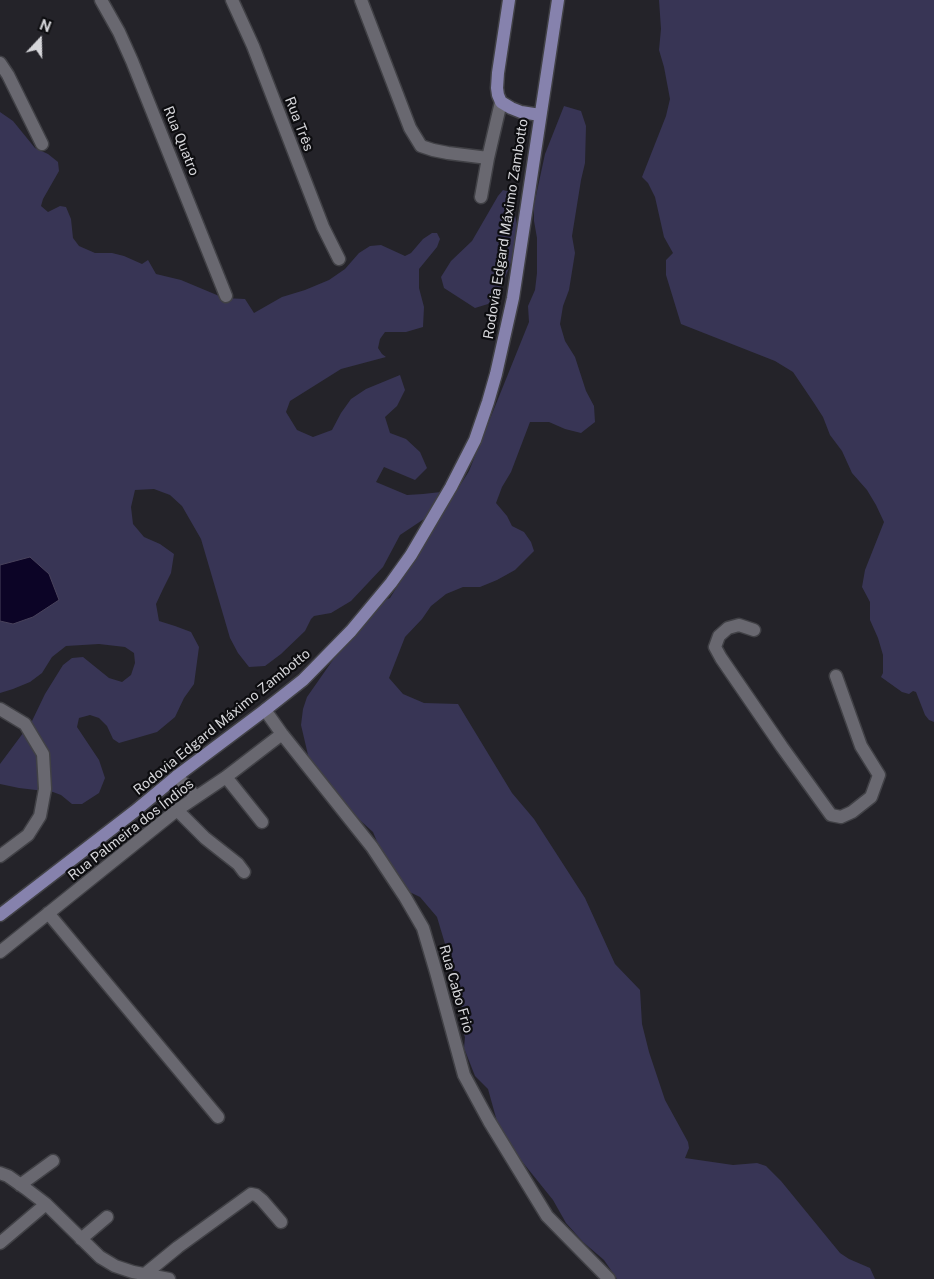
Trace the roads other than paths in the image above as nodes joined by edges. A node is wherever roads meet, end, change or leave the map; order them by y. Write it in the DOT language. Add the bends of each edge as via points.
graph roads {
  1 [pos="101,0"];
  2 [pos="232,0"];
  3 [pos="361,0"];
  4 [pos="509,0"];
  5 [pos="558,0"];
  6 [pos="0,63"];
  7 [pos="501,102"];
  8 [pos="540,115"];
  9 [pos="42,144"];
  10 [pos="488,158"];
  11 [pos="481,197"];
  12 [pos="339,259"];
  13 [pos="226,296"];
  14 [pos="754,630"];
  15 [pos="836,676"];
  16 [pos="0,709"];
  17 [pos="265,710"];
  18 [pos="282,734"];
  19 [pos="177,776"];
  20 [pos="226,777"];
  21 [pos="196,797"];
  22 [pos="177,810"];
  23 [pos="262,822"];
  24 [pos="0,856"];
  25 [pos="244,872"];
  26 [pos="48,914"];
  27 [pos="0,915"];
  28 [pos="0,952"];
  29 [pos="218,1117"];
  30 [pos="53,1161"];
  31 [pos="0,1173"];
  32 [pos="20,1184"];
  33 [pos="46,1204"];
  34 [pos="107,1217"];
  35 [pos="281,1222"];
  36 [pos="81,1239"];
  37 [pos="0,1242"];
  38 [pos="134,1275"];
  39 [pos="169,1279"];
  40 [pos="609,1279"];
  1 -- 13 [label="street, Rua Quatro" via="132,61"];
  2 -- 12 [label="street, Rua Três" via="323,227"];
  3 -- 10 [label="street" via="410,128 421,146 448,154"];
  4 -- 7 [label="main road" via="498,73 497,88"];
  5 -- 8 [label="main road, Rodovia Edgard Máximo Zambotto"];
  6 -- 9 [label="street"];
  7 -- 8 [label="main road" via="521,112"];
  7 -- 10 [label="street"];
  8 -- 17 [label="main road, Rodovia Edgard Máximo Zambotto" via="513,298 475,440 451,487 391,583 314,670"];
  10 -- 11 [label="street"];
  14 -- 15 [label="street" via="739,625 728,628 719,636 715,647 831,815 841,817 870,797 879,775 861,746"];
  16 -- 24 [label="street" via="25,724 43,754 45,790 40,816 28,835"];
  17 -- 18 [label="street, Rua Cabo Frio"];
  17 -- 19 [label="main road, Rodovia Edgard Máximo Zambotto"];
  18 -- 20 [label="street, Rua Palmeira dos Índios"];
  18 -- 40 [label="street, Rua Cabo Frio" via="372,847 423,928 464,1075 514,1163 547,1216"];
  19 -- 21 [label="street"];
  19 -- 27 [label="main road, Rodovia Edgard Máximo Zambotto"];
  20 -- 21 [label="street, Rua Palmeira dos Índios"];
  20 -- 23 [label="street"];
  21 -- 22 [label="street, Rua Palmeira dos Índios"];
  22 -- 25 [label="street"];
  22 -- 26 [label="street, Rua Palmeira dos Índios"];
  26 -- 28 [label="street, Rua Palmeira dos Índios"];
  26 -- 29 [label="street"];
  30 -- 32 [label="street"];
  31 -- 32 [label="street"];
  32 -- 33 [label="street"];
  33 -- 36 [label="street"];
  33 -- 37 [label="street"];
  34 -- 36 [label="street"];
  35 -- 38 [label="street" via="262,1200 251,1194"];
  36 -- 38 [label="street" via="100,1257"];
  38 -- 39 [label="street"];
}
